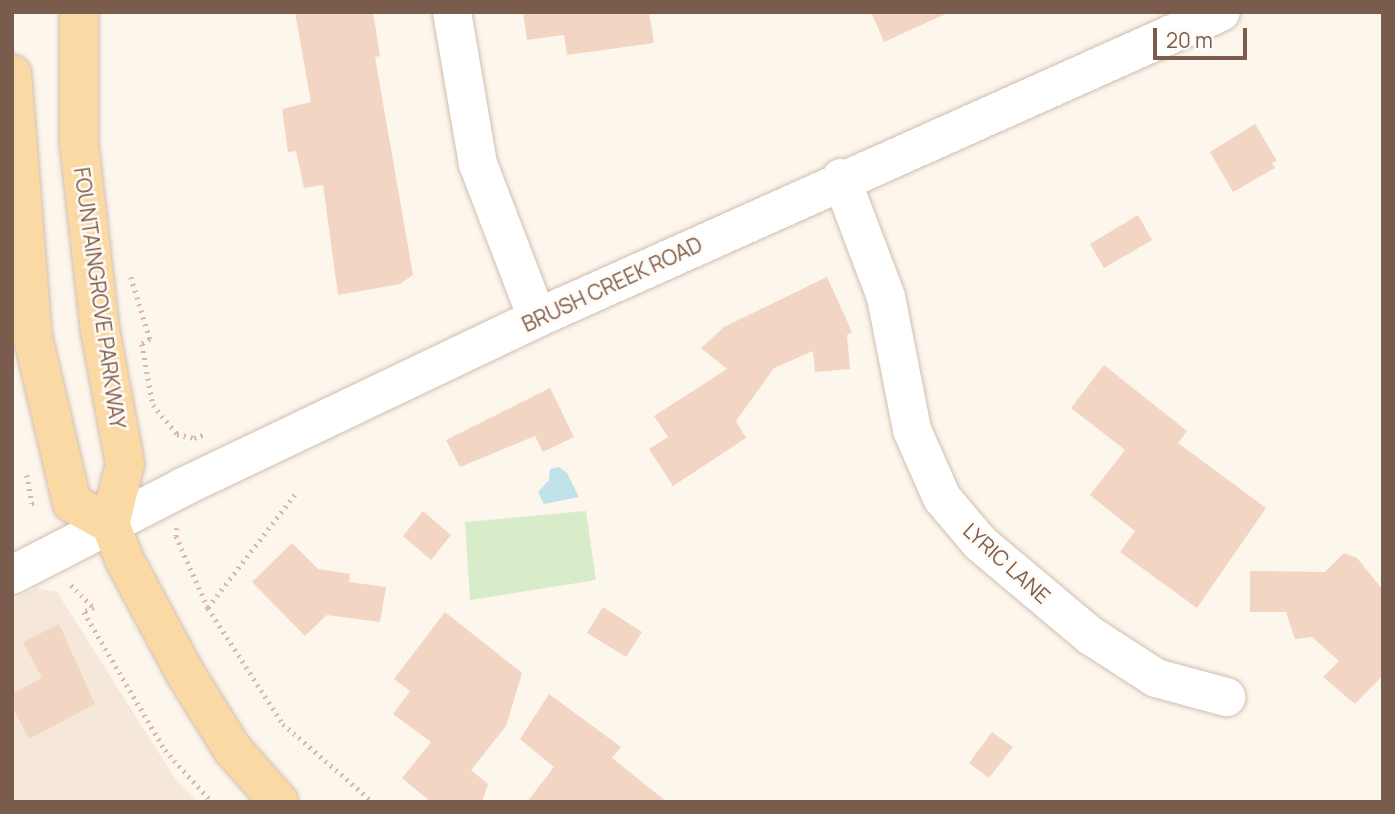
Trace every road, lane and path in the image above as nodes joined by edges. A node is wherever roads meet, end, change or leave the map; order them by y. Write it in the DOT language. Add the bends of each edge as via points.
graph roads {
  1 [pos="79,12"];
  2 [pos="452,12"];
  3 [pos="1221,12"];
  4 [pos="12,74"];
  5 [pos="841,178"];
  6 [pos="128,268"];
  7 [pos="537,318"];
  8 [pos="212,432"];
  9 [pos="295,495"];
  10 [pos="110,524"];
  11 [pos="176,536"];
  12 [pos="12,575"];
  13 [pos="75,586"];
  14 [pos="208,608"];
  15 [pos="1226,697"];
  16 [pos="212,802"];
  17 [pos="279,802"];
  18 [pos="373,802"];
  1 -- 10 [label="main road, FOUNTAINGROVE PARKWAY" via="79,143 100,330 125,464"];
  2 -- 7 [label="street" via="478,164"];
  3 -- 5 [label="street, BRUSH CREEK ROAD"];
  4 -- 10 [label="main road" via="33,338 72,503"];
  5 -- 7 [label="street, BRUSH CREEK ROAD"];
  5 -- 15 [label="street, LYRIC LANE" via="886,297 912,430 942,498 980,543 1091,636 1156,678"];
  6 -- 8 [label="path" via="150,339 142,344 157,415 186,438"];
  7 -- 10 [label="street, BRUSH CREEK ROAD"];
  9 -- 14 [label="path"];
  10 -- 12 [label="street, BRUSH CREEK ROAD"];
  10 -- 17 [label="main road" via="185,673 233,750"];
  11 -- 14 [label="path"];
  13 -- 16 [label="path" via="94,608 84,612 165,750"];
  14 -- 18 [label="path" via="283,724"];
}
